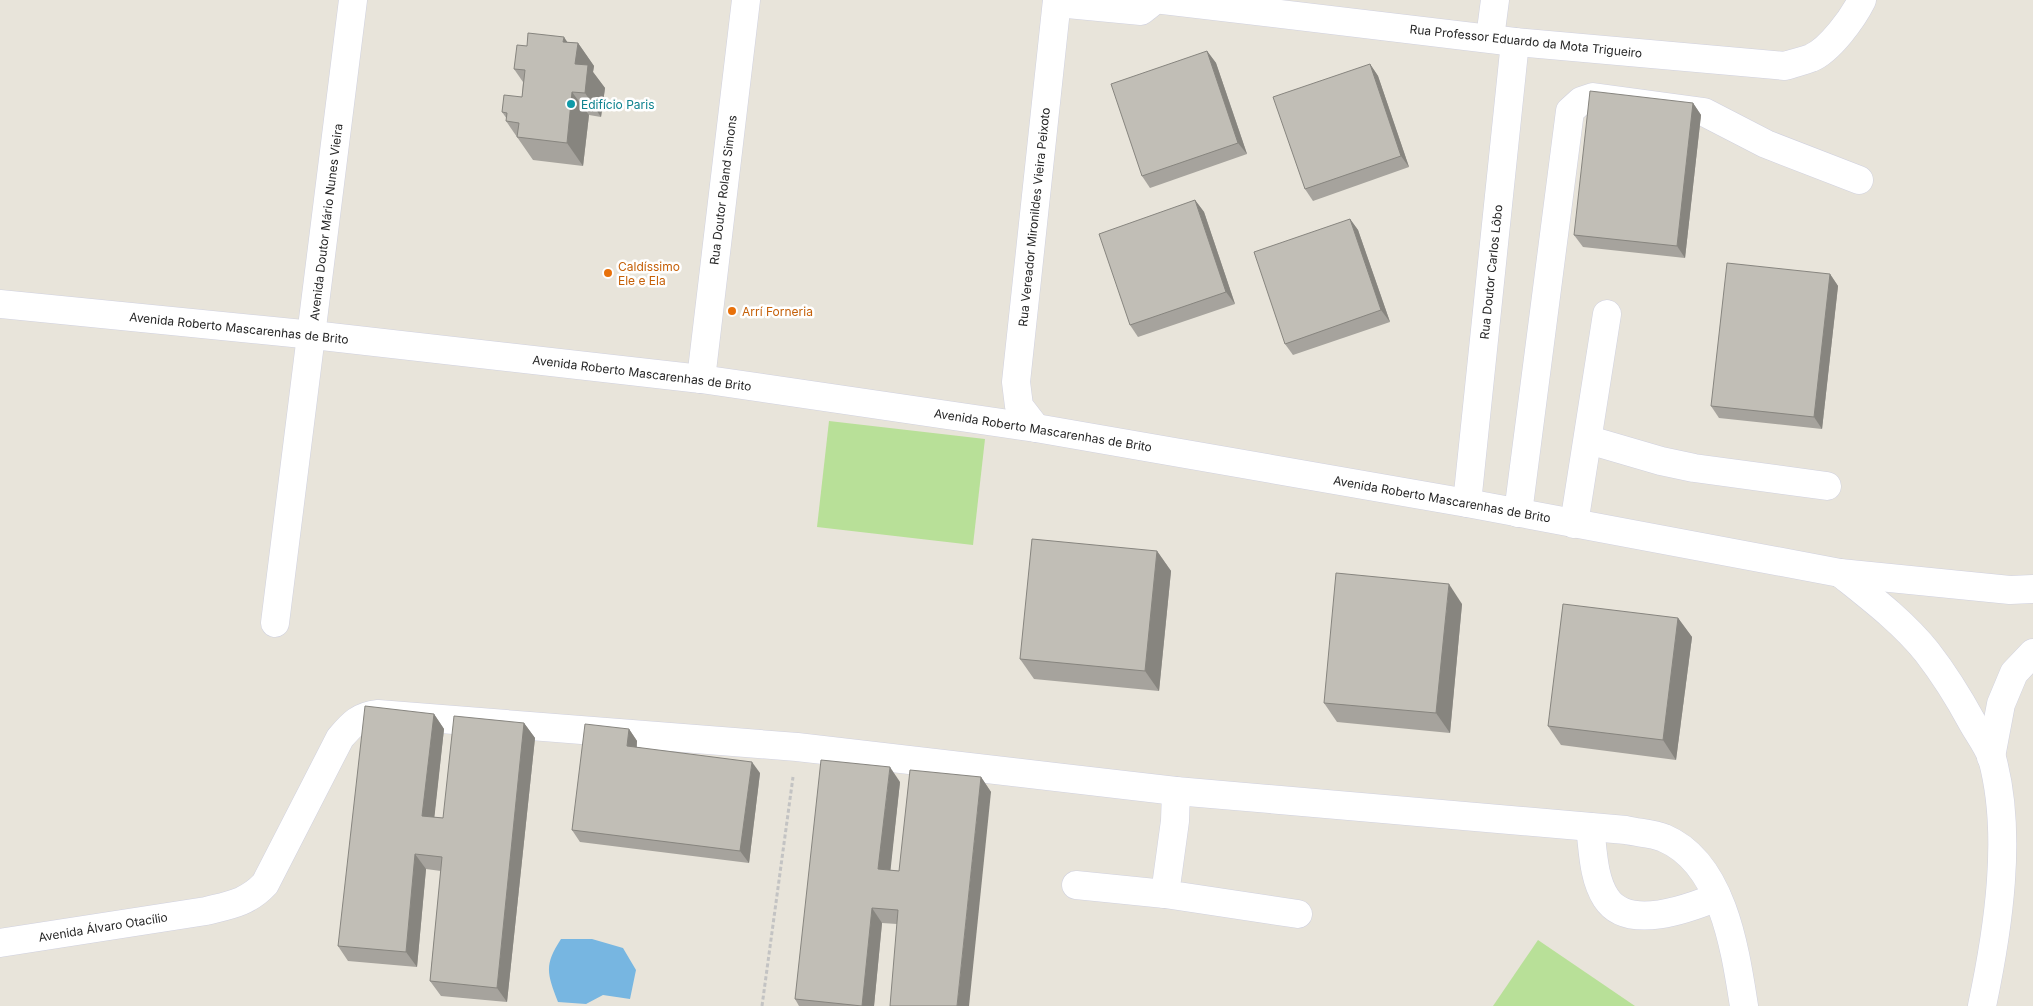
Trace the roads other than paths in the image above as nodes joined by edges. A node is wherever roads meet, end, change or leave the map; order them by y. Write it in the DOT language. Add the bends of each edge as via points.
graph roads {
  1 [pos="353,0"];
  2 [pos="746,0"];
  3 [pos="1155,0"];
  4 [pos="1163,0"];
  5 [pos="1495,0"];
  6 [pos="1862,0"];
  7 [pos="1057,2"];
  8 [pos="1503,40"];
  9 [pos="1859,180"];
  10 [pos="0,304"];
  11 [pos="1607,314"];
  12 [pos="313,335"];
  13 [pos="701,380"];
  14 [pos="1036,428"];
  15 [pos="1589,440"];
  16 [pos="1827,486"];
  17 [pos="1467,503"];
  18 [pos="1518,513"];
  19 [pos="1574,524"];
  20 [pos="1840,573"];
  21 [pos="2033,589"];
  22 [pos="276,622"];
  23 [pos="2033,653"];
  24 [pos="1991,757"];
  25 [pos="1176,791"];
  26 [pos="1590,827"];
  27 [pos="1076,886"];
  28 [pos="1165,894"];
  29 [pos="1717,896"];
  30 [pos="1298,914"];
  31 [pos="0,943"];
  32 [pos="1744,1006"];
  33 [pos="1982,1006"];
  1 -- 12 [label="street, Avenida Doutor Mário Nunes Vieira"];
  2 -- 13 [label="street, Rua Doutor Roland Simons"];
  3 -- 7 [label="street" via="1141,11"];
  4 -- 8 [label="street, Rua Professor Eduardo da Mota Trigueiro"];
  5 -- 8 [label="street, Rua Doutor Carlos Lôbo"];
  6 -- 8 [label="street, Rua Professor Eduardo da Mota Trigueiro" via="1855,15 1832,41 1813,57 1785,66"];
  7 -- 14 [label="street, Rua Vereador Mironildes Vieira Peixoto" via="1016,382 1019,406"];
  8 -- 17 [label="street, Rua Doutor Carlos Lôbo"];
  9 -- 18 [label="street" via="1766,144 1704,112 1593,97 1581,101 1570,111"];
  10 -- 12 [label="street, Avenida Roberto Mascarenhas de Brito"];
  11 -- 15 [label="street"];
  12 -- 13 [label="street, Avenida Roberto Mascarenhas de Brito"];
  12 -- 22 [label="street, Avenida Doutor Mário Nunes Vieira"];
  13 -- 14 [label="street, Avenida Roberto Mascarenhas de Brito"];
  14 -- 17 [label="street, Avenida Roberto Mascarenhas de Brito"];
  15 -- 16 [label="street" via="1694,468"];
  15 -- 19 [label="street"];
  17 -- 18 [label="street, Avenida Roberto Mascarenhas de Brito"];
  18 -- 19 [label="street, Avenida Roberto Mascarenhas de Brito"];
  19 -- 20 [label="street, Avenida Roberto Mascarenhas de Brito"];
  20 -- 21 [label="street" via="2010,590"];
  20 -- 24 [label="street, Avenida Roberto Mascarenhas de Brito" via="1926,650 1960,699"];
  23 -- 24 [label="street, Avenida Roberto Mascarenhas de Brito" via="2014,673 2001,704"];
  24 -- 33 [label="street, Avenida Roberto Mascarenhas de Brito" via="1999,804 2000,883 1989,976"];
  25 -- 26 [label="street, Avenida Álvaro Otacílio"];
  25 -- 28 [label="street"];
  25 -- 31 [label="street, Avenida Álvaro Otacílio" via="797,747 418,716 366,715 355,721 340,738 265,884 253,896 206,911"];
  26 -- 29 [label="street, Avenida Álvaro Otacílio" via="1663,838 1690,854 1707,875"];
  26 -- 29 [label="street" via="1599,882 1607,900 1621,910 1661,915 1687,909"];
  27 -- 28 [label="street"];
  28 -- 30 [label="street"];
  29 -- 32 [label="street, Avenida Álvaro Otacílio"];
}
